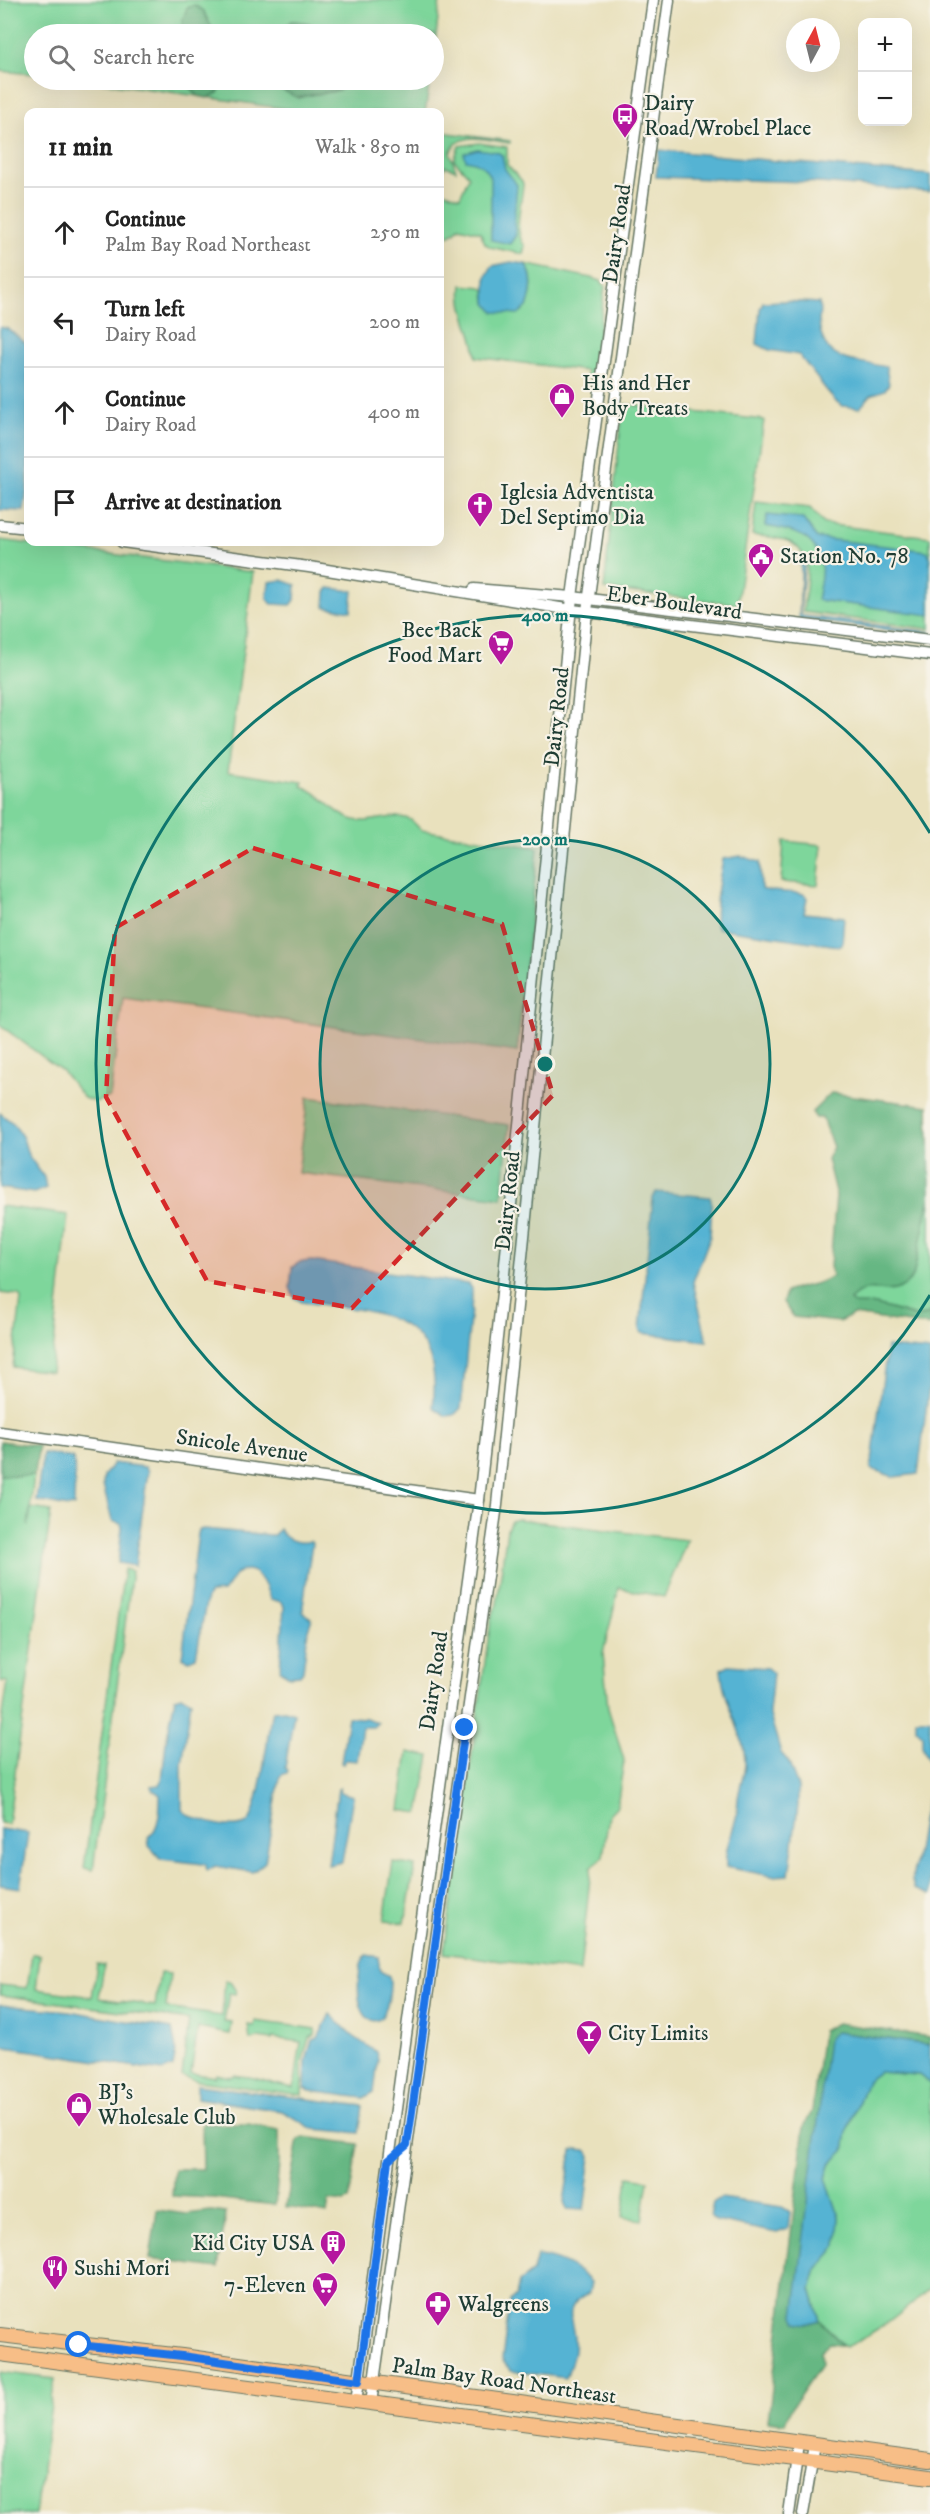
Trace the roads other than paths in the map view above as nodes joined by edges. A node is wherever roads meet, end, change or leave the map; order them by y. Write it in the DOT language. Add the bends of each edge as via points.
graph roads {
  1 [pos="653,0"];
  2 [pos="669,0"];
  3 [pos="0,525"];
  4 [pos="24,528"];
  5 [pos="150,546"];
  6 [pos="379,579"];
  7 [pos="572,597"];
  8 [pos="588,606"];
  9 [pos="572,610"];
  10 [pos="930,640"];
  11 [pos="930,655"];
  12 [pos="525,1054"];
  13 [pos="543,1057"];
  14 [pos="503,1284"];
  15 [pos="519,1286"];
  16 [pos="0,1432"];
  17 [pos="479,1500"];
  18 [pos="410,2126"];
  19 [pos="390,2142"];
  20 [pos="407,2145"];
  21 [pos="388,2161"];
  22 [pos="0,2335"];
  23 [pos="0,2354"];
  24 [pos="359,2381"];
  25 [pos="374,2384"];
  26 [pos="356,2402"];
  27 [pos="371,2403"];
  28 [pos="669,2425"];
  29 [pos="651,2440"];
  30 [pos="799,2443"];
  31 [pos="815,2445"];
  32 [pos="796,2460"];
  33 [pos="930,2460"];
  34 [pos="812,2462"];
  35 [pos="930,2477"];
  36 [pos="789,2514"];
  37 [pos="803,2514"];
  1 -- 7 [label="street, Dairy Road"];
  2 -- 8 [label="street, Dairy Road"];
  3 -- 4 [label="street"];
  5 -- 6 [label="street, Eber Boulevard"];
  6 -- 7 [label="street, Eber Boulevard"];
  6 -- 9 [label="street, Eber Boulevard"];
  7 -- 8 [label="street, Eber Boulevard"];
  7 -- 9 [label="street, Dairy Road"];
  8 -- 9 [label="street, Eber Boulevard"];
  8 -- 10 [label="street, Eber Boulevard"];
  8 -- 11 [label="street, Eber Boulevard"];
  8 -- 13 [label="street, Dairy Road"];
  9 -- 12 [label="street, Dairy Road"];
  12 -- 13 [label="street"];
  12 -- 14 [label="street, Dairy Road"];
  13 -- 15 [label="street, Dairy Road"];
  14 -- 15 [label="street"];
  14 -- 17 [label="street, Dairy Road"];
  15 -- 18 [label="street, Dairy Road" via="496,1506"];
  16 -- 17 [label="street, Snicole Avenue"];
  17 -- 19 [label="street, Dairy Road"];
  18 -- 19 [label="street"];
  18 -- 20 [label="street, Dairy Road"];
  19 -- 21 [label="street, Dairy Road"];
  20 -- 21 [label="street"];
  20 -- 25 [label="street, Dairy Road"];
  21 -- 24 [label="street, Dairy Road"];
  22 -- 24 [label="main road, Palm Bay Road Northeast"];
  23 -- 26 [label="main road, Palm Bay Road Northeast"];
  24 -- 25 [label="main road, Palm Bay Road Northeast"];
  24 -- 26 [label="street, Dairy Road"];
  25 -- 27 [label="street, Dairy Road"];
  25 -- 28 [label="main road, Palm Bay Road Northeast"];
  26 -- 27 [label="main road, Palm Bay Road Northeast"];
  27 -- 29 [label="main road, Palm Bay Road Northeast"];
  28 -- 29 [label="main road"];
  28 -- 30 [label="main road, Palm Bay Road Northeast"];
  29 -- 32 [label="main road, Palm Bay Road Northeast"];
  30 -- 31 [label="main road, Palm Bay Road Northeast"];
  30 -- 32 [label="street"];
  31 -- 33 [label="main road, Palm Bay Road Northeast"];
  31 -- 34 [label="street"];
  32 -- 34 [label="main road, Palm Bay Road Northeast"];
  32 -- 36 [label="street"];
  34 -- 35 [label="main road, Palm Bay Road Northeast"];
  34 -- 37 [label="street"];
}
